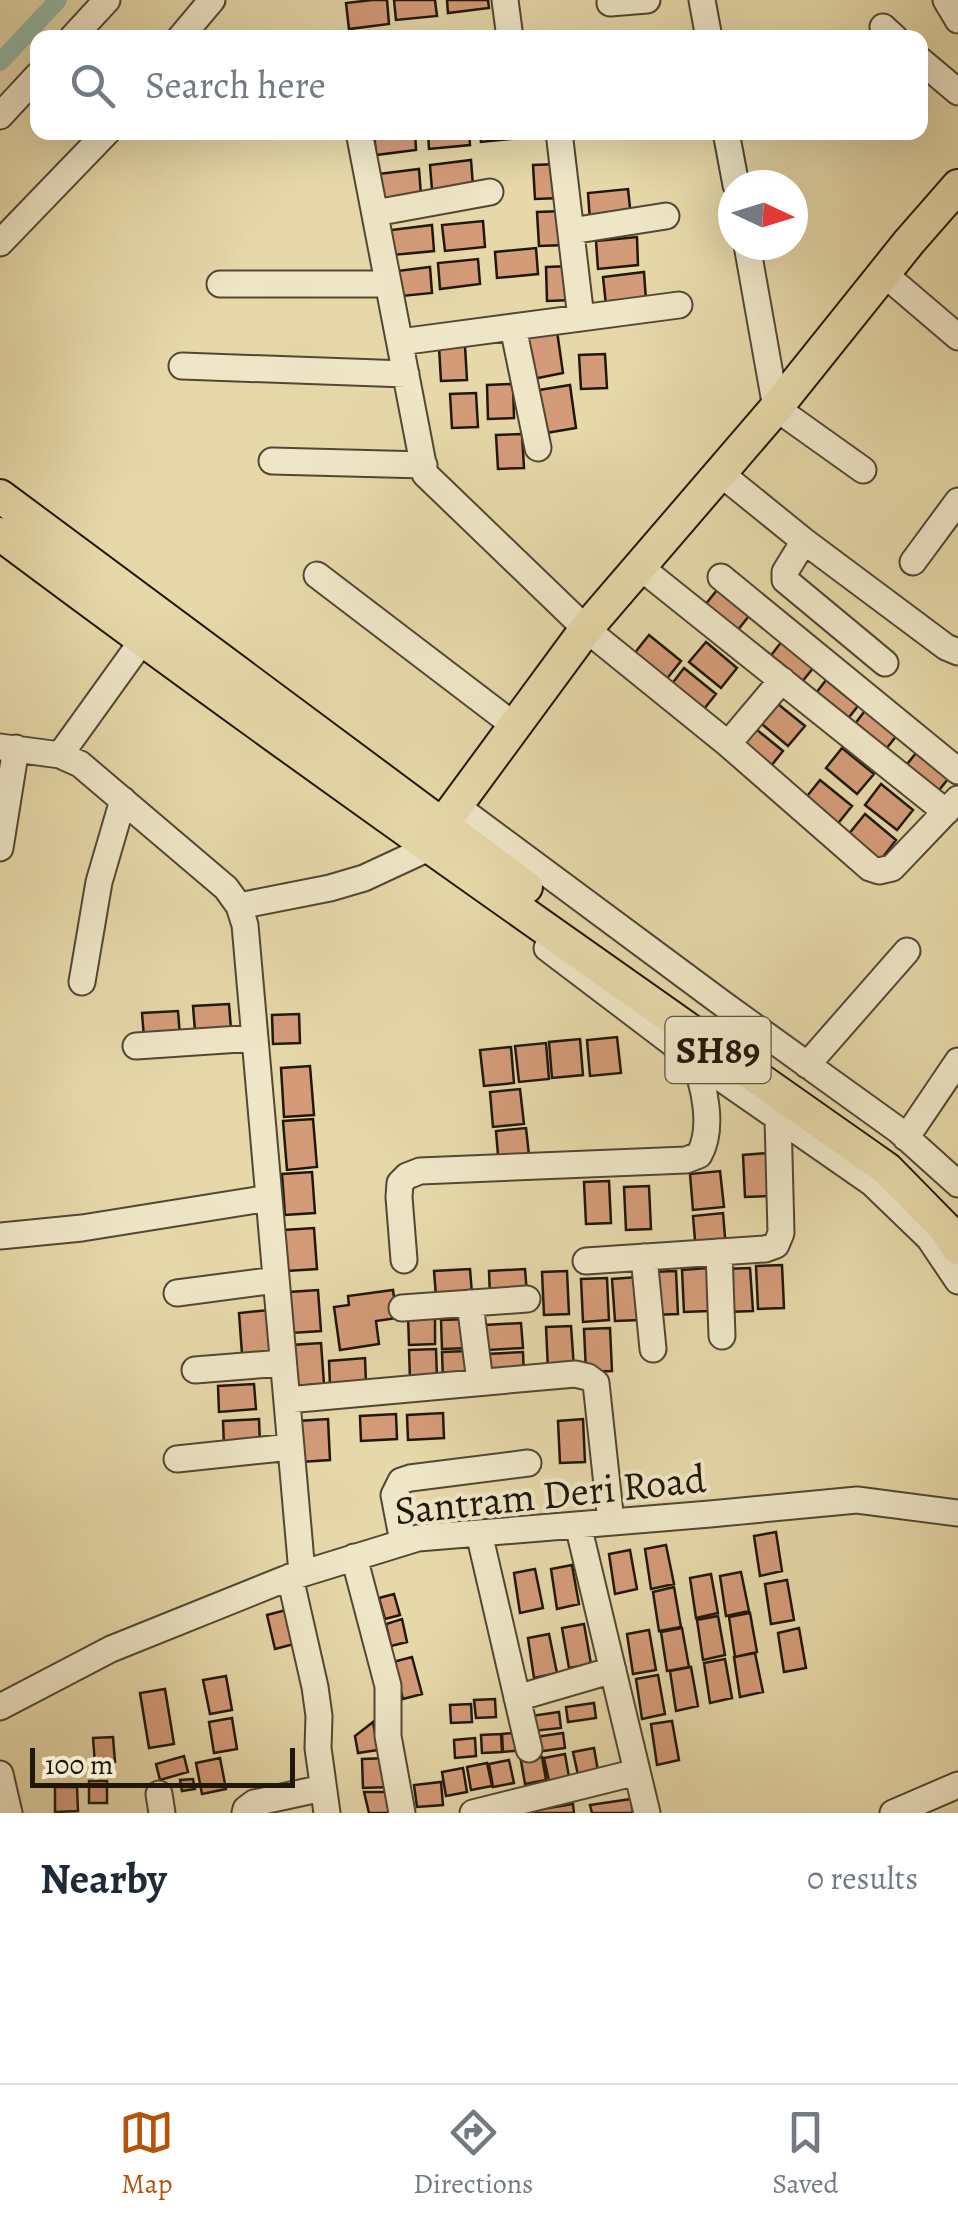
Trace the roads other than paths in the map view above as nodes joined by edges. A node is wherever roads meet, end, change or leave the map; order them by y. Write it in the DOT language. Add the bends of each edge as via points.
graph roads {
  1 [pos="106,0"];
  2 [pos="212,0"];
  3 [pos="504,0"];
  4 [pos="647,0"];
  5 [pos="702,0"];
  6 [pos="946,0"];
  7 [pos="610,4"];
  8 [pos="958,20"];
  9 [pos="79,30"];
  10 [pos="187,30"];
  11 [pos="509,30"];
  12 [pos="707,30"];
  13 [pos="928,67"];
  14 [pos="30,84"];
  15 [pos="958,92"];
  16 [pos="0,116"];
  17 [pos="98,140"];
  18 [pos="360,140"];
  19 [pos="566,140"];
  20 [pos="728,140"];
  21 [pos="733,170"];
  22 [pos="958,186"];
  23 [pos="490,192"];
  24 [pos="374,212"];
  25 [pos="666,216"];
  26 [pos="571,231"];
  27 [pos="0,243"];
  28 [pos="751,260"];
  29 [pos="883,274"];
  30 [pos="220,284"];
  31 [pos="388,284"];
  32 [pos="678,305"];
  33 [pos="581,318"];
  34 [pos="513,327"];
  35 [pos="958,337"];
  36 [pos="400,342"];
  37 [pos="182,366"];
  38 [pos="406,374"];
  39 [pos="776,408"];
  40 [pos="538,448"];
  41 [pos="272,461"];
  42 [pos="424,465"];
  43 [pos="863,470"];
  44 [pos="720,473"];
  45 [pos="0,496"];
  46 [pos="958,501"];
  47 [pos="0,534"];
  48 [pos="804,541"];
  49 [pos="914,562"];
  50 [pos="640,567"];
  51 [pos="317,575"];
  52 [pos="721,577"];
  53 [pos="586,628"];
  54 [pos="142,641"];
  55 [pos="958,652"];
  56 [pos="884,663"];
  57 [pos="782,680"];
  58 [pos="514,726"];
  59 [pos="728,744"];
  60 [pos="8,748"];
  61 [pos="60,755"];
  62 [pos="958,771"];
  63 [pos="123,800"];
  64 [pos="952,806"];
  65 [pos="436,832"];
  66 [pos="0,848"];
  67 [pos="467,859"];
  68 [pos="239,906"];
  69 [pos="907,952"];
  70 [pos="82,982"];
  71 [pos="255,1038"];
  72 [pos="136,1046"];
  73 [pos="692,1058"];
  74 [pos="958,1062"];
  75 [pos="807,1065"];
  76 [pos="778,1118"];
  77 [pos="906,1138"];
  78 [pos="958,1184"];
  79 [pos="269,1198"];
  80 [pos="958,1210"];
  81 [pos="0,1236"];
  82 [pos="958,1248"];
  83 [pos="720,1252"];
  84 [pos="644,1257"];
  85 [pos="404,1260"];
  86 [pos="586,1261"];
  87 [pos="276,1280"];
  88 [pos="958,1281"];
  89 [pos="177,1292"];
  90 [pos="527,1299"];
  91 [pos="470,1303"];
  92 [pos="402,1308"];
  93 [pos="722,1336"];
  94 [pos="653,1349"];
  95 [pos="284,1362"];
  96 [pos="195,1370"];
  97 [pos="480,1382"];
  98 [pos="287,1400"];
  99 [pos="291,1447"];
  100 [pos="177,1459"];
  101 [pos="528,1463"];
  102 [pos="958,1513"];
  103 [pos="611,1522"];
  104 [pos="578,1525"];
  105 [pos="479,1533"];
  106 [pos="403,1542"];
  107 [pos="354,1557"];
  108 [pos="296,1575"];
  109 [pos="612,1670"];
  110 [pos="517,1698"];
  111 [pos="0,1707"];
  112 [pos="529,1749"];
  113 [pos="637,1772"];
  114 [pos="0,1774"];
  115 [pos="958,1785"];
  116 [pos="325,1800"];
  117 [pos="9,1813"];
  118 [pos="245,1813"];
  119 [pos="402,1813"];
  120 [pos="472,1813"];
  121 [pos="647,1813"];
  122 [pos="893,1813"];
  1 -- 9 [label="street"];
  2 -- 10 [label="street"];
  3 -- 11 [label="street"];
  4 -- 7 [label="street"];
  5 -- 12 [label="street"];
  6 -- 8 [label="street"];
  13 -- 15 [label="street"];
  14 -- 16 [label="street"];
  17 -- 27 [label="street"];
  18 -- 24 [label="street"];
  19 -- 26 [label="street"];
  20 -- 21 [label="street"];
  22 -- 29 [label="main road"];
  23 -- 24 [label="street"];
  24 -- 31 [label="street"];
  25 -- 26 [label="street"];
  26 -- 33 [label="street"];
  28 -- 39 [label="street"];
  29 -- 35 [label="street"];
  29 -- 39 [label="main road"];
  30 -- 31 [label="street"];
  31 -- 36 [label="street"];
  32 -- 33 [label="street"];
  33 -- 34 [label="street"];
  34 -- 36 [label="street"];
  34 -- 40 [label="street"];
  36 -- 38 [label="street"];
  37 -- 38 [label="street"];
  38 -- 42 [label="street"];
  39 -- 43 [label="street"];
  39 -- 44 [label="main road"];
  41 -- 42 [label="street"];
  42 -- 53 [label="street" via="425,474"];
  44 -- 48 [label="street"];
  44 -- 50 [label="main road"];
  45 -- 65 [label="main road, SH89"];
  46 -- 49 [label="street"];
  47 -- 54 [label="main road, SH89"];
  48 -- 55 [label="street"];
  48 -- 56 [label="street" via="785,580"];
  50 -- 53 [label="main road"];
  50 -- 57 [label="street"];
  51 -- 58 [label="street"];
  52 -- 62 [label="street"];
  53 -- 58 [label="main road"];
  53 -- 59 [label="street"];
  54 -- 61 [label="street"];
  54 -- 65 [label="main road, SH89"];
  57 -- 59 [label="street"];
  57 -- 64 [label="street"];
  58 -- 65 [label="main road"];
  59 -- 64 [label="street" via="879,871 892,868"];
  60 -- 61 [label="street"];
  60 -- 66 [label="street"];
  61 -- 63 [label="street"];
  63 -- 68 [label="street"];
  63 -- 70 [label="street" via="99,882"];
  65 -- 67 [label="main road, SH89"];
  65 -- 68 [label="street" via="364,878"];
  65 -- 73 [label="street"];
  65 -- 75 [label="street"];
  67 -- 80 [label="main road, SH89" via="896,1153"];
  67 -- 82 [label="main road, SH89" via="888,1169"];
  68 -- 71 [label="street"];
  69 -- 75 [label="street"];
  71 -- 72 [label="street"];
  71 -- 79 [label="street"];
  73 -- 76 [label="street"];
  73 -- 85 [label="street" via="705,1102 699,1155 420,1171 400,1183"];
  74 -- 77 [label="street"];
  75 -- 77 [label="street"];
  76 -- 83 [label="street" via="776,1245"];
  76 -- 88 [label="street" via="872,1183 929,1238"];
  77 -- 78 [label="street"];
  79 -- 81 [label="street"];
  79 -- 87 [label="street"];
  83 -- 84 [label="street"];
  83 -- 93 [label="street"];
  84 -- 86 [label="street"];
  84 -- 94 [label="street"];
  87 -- 89 [label="street"];
  87 -- 95 [label="street"];
  90 -- 91 [label="street"];
  91 -- 92 [label="street"];
  91 -- 97 [label="street"];
  95 -- 96 [label="street"];
  95 -- 98 [label="street"];
  97 -- 98 [label="street"];
  97 -- 103 [label="street" via="575,1374 596,1383"];
  98 -- 99 [label="street"];
  99 -- 100 [label="street"];
  99 -- 108 [label="street"];
  101 -- 106 [label="street" via="401,1480 394,1494"];
  102 -- 103 [label="street, Santram Deri Road" via="857,1500"];
  103 -- 104 [label="street, Santram Deri Road"];
  104 -- 105 [label="street, Santram Deri Road"];
  104 -- 109 [label="street"];
  105 -- 106 [label="street, Santram Deri Road"];
  105 -- 110 [label="street"];
  106 -- 107 [label="street, Santram Deri Road"];
  107 -- 108 [label="street, Santram Deri Road"];
  107 -- 119 [label="street" via="388,1686 388,1736"];
  108 -- 111 [label="street, Santram Deri Road" via="111,1648"];
  108 -- 116 [label="street"];
  109 -- 110 [label="street"];
  109 -- 113 [label="street"];
  110 -- 112 [label="street"];
  113 -- 120 [label="street"];
  113 -- 121 [label="street"];
  114 -- 117 [label="street"];
  115 -- 122 [label="street"];
  116 -- 118 [label="street" via="254,1803"];
}
